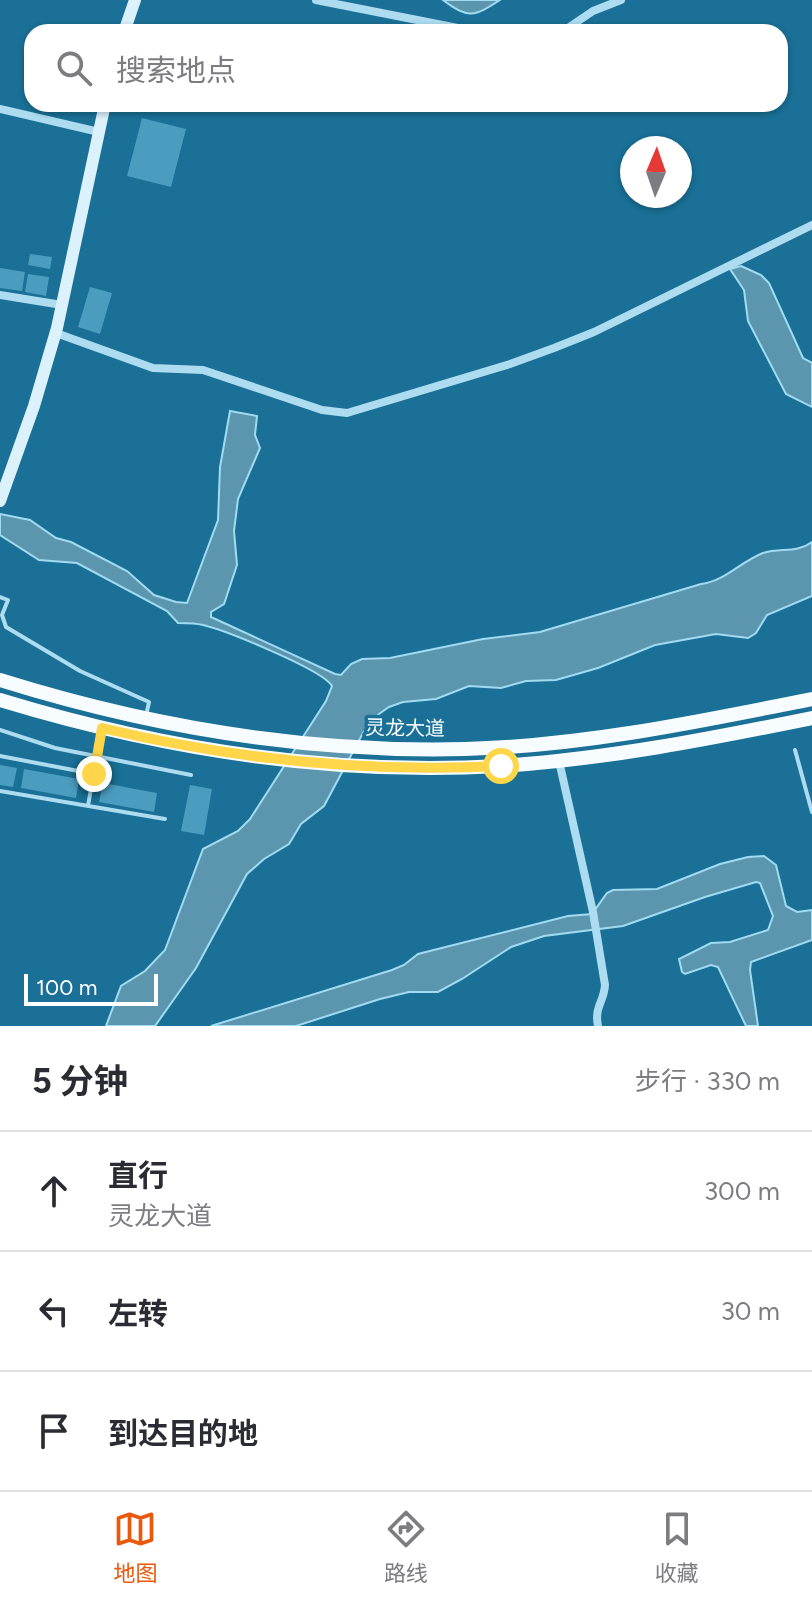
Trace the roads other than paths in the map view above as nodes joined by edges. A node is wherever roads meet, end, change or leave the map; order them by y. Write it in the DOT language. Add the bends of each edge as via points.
graph roads {
  1 [pos="135,0"];
  2 [pos="316,0"];
  3 [pos="621,0"];
  4 [pos="127,24"];
  5 [pos="438,24"];
  6 [pos="574,24"];
  7 [pos="0,109"];
  8 [pos="103,112"];
  9 [pos="99,132"];
  10 [pos="812,225"];
  11 [pos="0,295"];
  12 [pos="62,305"];
  13 [pos="56,333"];
  14 [pos="1,498"];
  15 [pos="0,597"];
  16 [pos="0,680"];
  17 [pos="812,699"];
  18 [pos="0,700"];
  19 [pos="145,718"];
  20 [pos="812,718"];
  21 [pos="102,728"];
  22 [pos="0,730"];
  23 [pos="795,750"];
  24 [pos="0,756"];
  25 [pos="97,756"];
  26 [pos="559,761"];
  27 [pos="94,774"];
  28 [pos="191,775"];
  29 [pos="0,791"];
  30 [pos="88,806"];
  31 [pos="812,812"];
  32 [pos="165,819"];
  33 [pos="598,1026"];
  1 -- 4 [label="main road"];
  2 -- 5 [label="street"];
  3 -- 6 [label="street"];
  7 -- 9 [label="street"];
  8 -- 9 [label="main road"];
  9 -- 12 [label="main road"];
  10 -- 13 [label="street" via="594,332 496,369 347,413 322,410 203,370 153,368"];
  11 -- 12 [label="street"];
  12 -- 13 [label="main road"];
  13 -- 14 [label="main road"];
  15 -- 19 [label="lane" via="8,600 2,615 6,627 80,671 149,702"];
  16 -- 19 [label="main road, 灵龙大道"];
  17 -- 19 [label="main road, 灵龙大道" via="567,742 466,749 287,741"];
  18 -- 21 [label="main road, 灵龙大道"];
  20 -- 26 [label="main road, 灵龙大道"];
  21 -- 25 [label="lane"];
  21 -- 26 [label="main road, 灵龙大道" via="188,746 360,766 467,768"];
  22 -- 25 [label="lane"];
  23 -- 31 [label="lane"];
  24 -- 27 [label="lane"];
  25 -- 27 [label="lane"];
  25 -- 28 [label="lane"];
  26 -- 33 [label="street" via="605,985 596,1009"];
  27 -- 30 [label="lane"];
  29 -- 30 [label="lane"];
  30 -- 32 [label="lane"];
}
